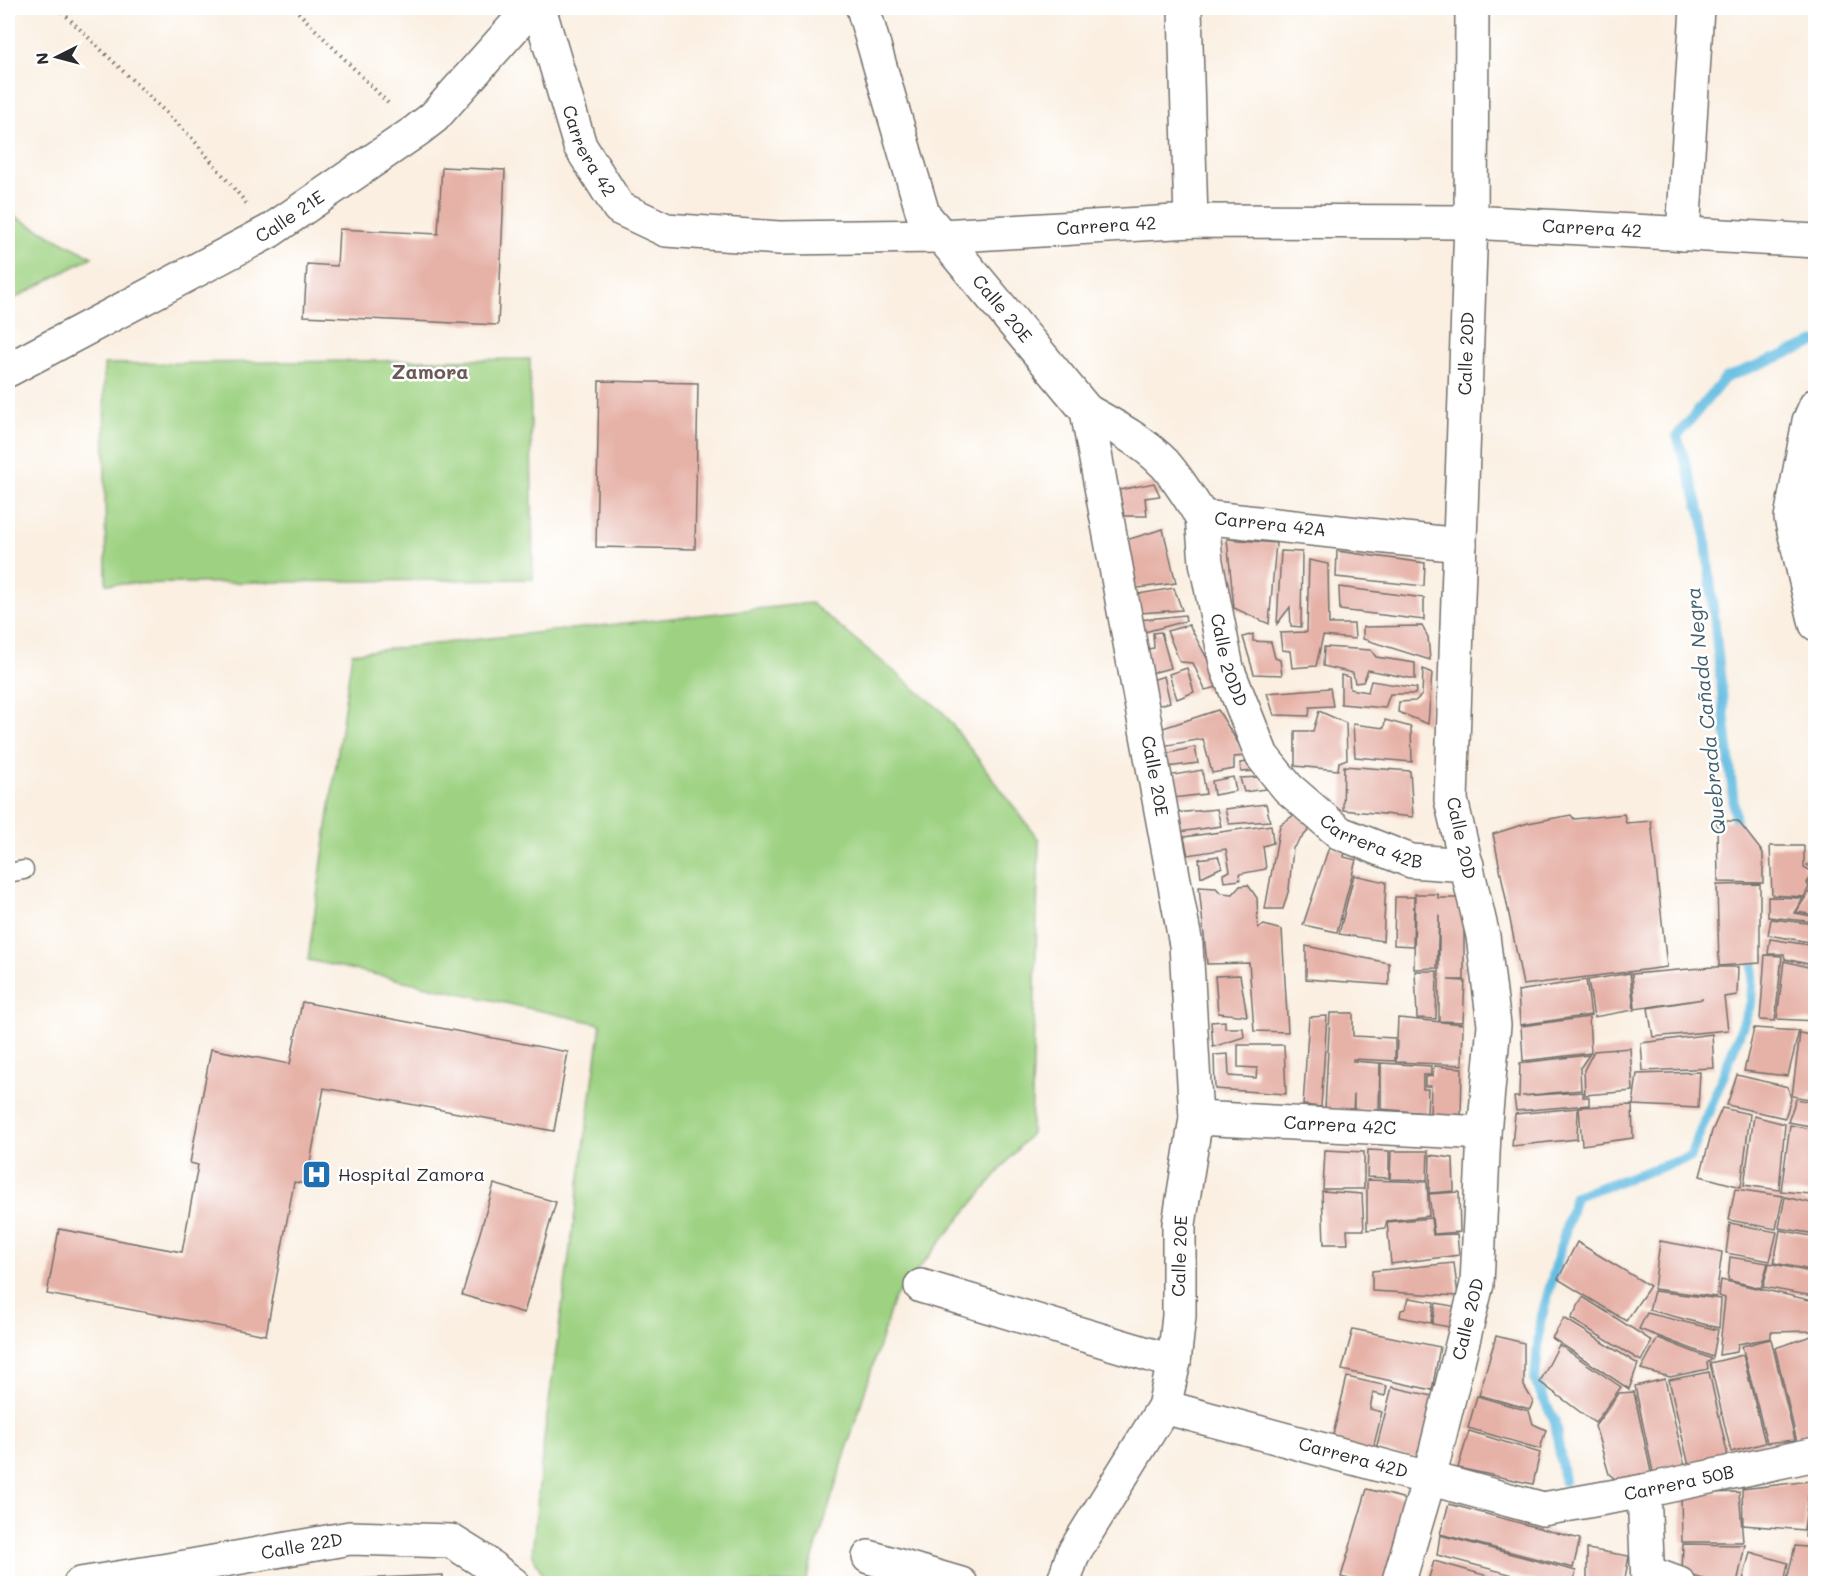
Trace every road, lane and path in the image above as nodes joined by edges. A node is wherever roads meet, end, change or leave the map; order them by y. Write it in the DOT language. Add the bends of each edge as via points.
graph roads {
  1 [pos="58,8"];
  2 [pos="294,8"];
  3 [pos="531,8"];
  4 [pos="539,8"];
  5 [pos="863,8"];
  6 [pos="1185,8"];
  7 [pos="1472,8"];
  8 [pos="1697,8"];
  9 [pos="416,131"];
  10 [pos="1191,221"];
  11 [pos="1471,222"];
  12 [pos="270,231"];
  13 [pos="1683,234"];
  14 [pos="941,236"];
  15 [pos="1815,241"];
  16 [pos="8,370"];
  17 [pos="1815,405"];
  18 [pos="1087,411"];
  19 [pos="1202,518"];
  20 [pos="1460,545"];
  21 [pos="1815,624"];
  22 [pos="1288,788"];
  23 [pos="1467,865"];
  24 [pos="1197,1118"];
  25 [pos="1484,1133"];
  26 [pos="921,1286"];
  27 [pos="1174,1362"];
  28 [pos="1164,1407"];
  29 [pos="1815,1454"];
  30 [pos="1430,1479"];
  31 [pos="1644,1491"];
  32 [pos="1543,1509"];
  33 [pos="869,1557"];
  34 [pos="1648,1578"];
  35 [pos="80,1584"];
  36 [pos="513,1584"];
  37 [pos="961,1584"];
  38 [pos="1063,1584"];
  39 [pos="1398,1584"];
  40 [pos="1679,1584"];
  1 -- 12 [label="path" via="191,137"];
  2 -- 9 [label="path"];
  3 -- 9 [label="street, Calle 21E" via="434,117"];
  4 -- 14 [label="street, Carrera 42" via="580,146 620,208 666,230 778,238"];
  5 -- 14 [label="street, Calle 20E" via="923,214"];
  6 -- 10 [label="street"];
  7 -- 11 [label="street, Calle 20D"];
  8 -- 13 [label="street"];
  9 -- 12 [label="street, Calle 21E"];
  10 -- 11 [label="street, Carrera 42"];
  10 -- 14 [label="street, Carrera 42"];
  11 -- 13 [label="street, Carrera 42"];
  11 -- 20 [label="street, Calle 20D"];
  12 -- 16 [label="street, Calle 21E"];
  13 -- 15 [label="street, Carrera 42"];
  14 -- 18 [label="street, Calle 20E"];
  17 -- 21 [label="street" via="1791,518"];
  18 -- 19 [label="street, Carrera 42A" via="1164,463"];
  18 -- 24 [label="street, Calle 20E" via="1186,945"];
  19 -- 20 [label="street, Carrera 42A"];
  19 -- 22 [label="street, Calle 20DD" via="1206,562 1227,668 1262,756"];
  20 -- 23 [label="street, Calle 20D" via="1450,800"];
  22 -- 23 [label="street, Carrera 42B" via="1340,833 1411,861"];
  23 -- 25 [label="street, Calle 20D" via="1483,936 1494,1025"];
  24 -- 25 [label="street, Carrera 42C"];
  24 -- 27 [label="street, Calle 20E" via="1179,1224 1179,1316"];
  25 -- 30 [label="street, Calle 20D" via="1478,1284"];
  26 -- 27 [label="street"];
  27 -- 28 [label="street, Calle 20E"];
  28 -- 30 [label="street, Carrera 42D"];
  28 -- 38 [label="street, Calle 20E" via="1074,1554"];
  29 -- 31 [label="street, Carrera 50B"];
  30 -- 32 [label="street, Carrera 42D"];
  30 -- 39 [label="street, Calle 20D"];
  31 -- 32 [label="street, Carrera 50B"];
  31 -- 34 [label="street"];
  33 -- 37 [label="street"];
  34 -- 40 [label="street"];
  35 -- 36 [label="street, Calle 22D" via="350,1538 451,1541"];
}
